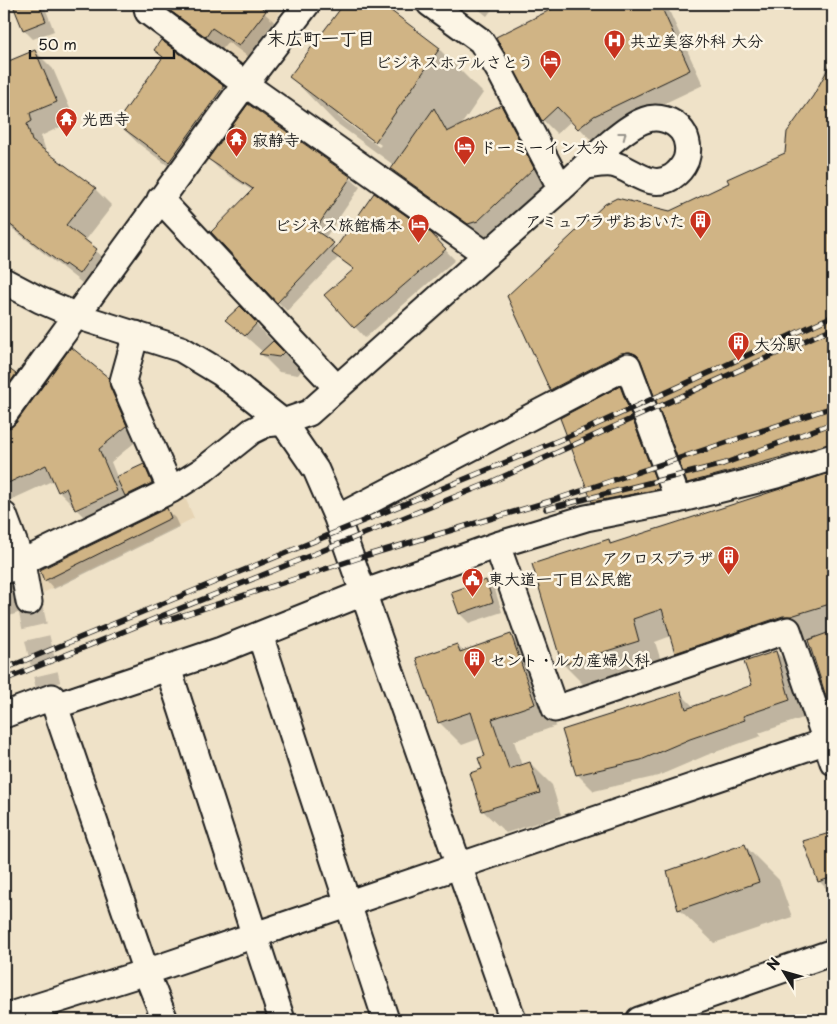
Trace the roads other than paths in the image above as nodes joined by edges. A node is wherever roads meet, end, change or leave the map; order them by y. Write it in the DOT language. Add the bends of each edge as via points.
graph roads {
  1 [pos="146,4"];
  2 [pos="307,4"];
  3 [pos="430,4"];
  4 [pos="245,84"];
  5 [pos="586,166"];
  6 [pos="561,189"];
  7 [pos="160,199"];
  8 [pos="487,255"];
  9 [pos="4,281"];
  10 [pos="77,316"];
  11 [pos="136,334"];
  12 [pos="337,388"];
  13 [pos="4,416"];
  14 [pos="283,422"];
  15 [pos="833,456"];
  16 [pos="171,490"];
  17 [pos="678,500"];
  18 [pos="4,515"];
  19 [pos="337,518"];
  20 [pos="497,545"];
  21 [pos="13,567"];
  22 [pos="364,593"];
  23 [pos="29,602"];
  24 [pos="260,635"];
  25 [pos="168,668"];
  26 [pos="51,696"];
  27 [pos="4,715"];
  28 [pos="831,748"];
  29 [pos="459,865"];
  30 [pos="346,904"];
  31 [pos="255,935"];
  32 [pos="833,952"];
  33 [pos="146,972"];
  34 [pos="4,1017"];
  35 [pos="165,1020"];
  36 [pos="282,1020"];
  37 [pos="386,1020"];
  38 [pos="513,1020"];
  39 [pos="639,1020"];
  1 -- 4 [label="street" via="148,12"];
  2 -- 4 [label="street"];
  3 -- 6 [label="street" via="481,41"];
  4 -- 7 [label="street"];
  4 -- 8 [label="street"];
  5 -- 6 [label="street"];
  6 -- 8 [label="street"];
  7 -- 10 [label="street"];
  7 -- 12 [label="street"];
  8 -- 12 [label="street"];
  9 -- 10 [label="street"];
  10 -- 11 [label="street"];
  10 -- 13 [label="street"];
  11 -- 14 [label="street" via="200,359"];
  11 -- 16 [label="street" via="123,381"];
  12 -- 14 [label="street" via="308,413"];
  14 -- 16 [label="street" via="266,424 252,431 203,470"];
  14 -- 19 [label="street" via="316,470"];
  15 -- 17 [label="street" via="777,475"];
  16 -- 21 [label="street"];
  17 -- 19 [label="street" via="628,366"];
  17 -- 20 [label="street" via="586,518"];
  18 -- 21 [label="street"];
  19 -- 22 [label="street"];
  20 -- 22 [label="street"];
  20 -- 28 [label="street" via="555,708 788,630"];
  21 -- 23 [label="street"];
  22 -- 24 [label="street"];
  22 -- 29 [label="street"];
  24 -- 25 [label="street"];
  24 -- 30 [label="street"];
  25 -- 26 [label="street"];
  25 -- 31 [label="street"];
  26 -- 27 [label="street"];
  26 -- 33 [label="street"];
  28 -- 29 [label="street"];
  29 -- 30 [label="street"];
  29 -- 38 [label="street"];
  30 -- 31 [label="street"];
  30 -- 37 [label="street"];
  31 -- 33 [label="street"];
  31 -- 36 [label="street"];
  32 -- 39 [label="street"];
  33 -- 34 [label="street"];
  33 -- 35 [label="street"];
}
